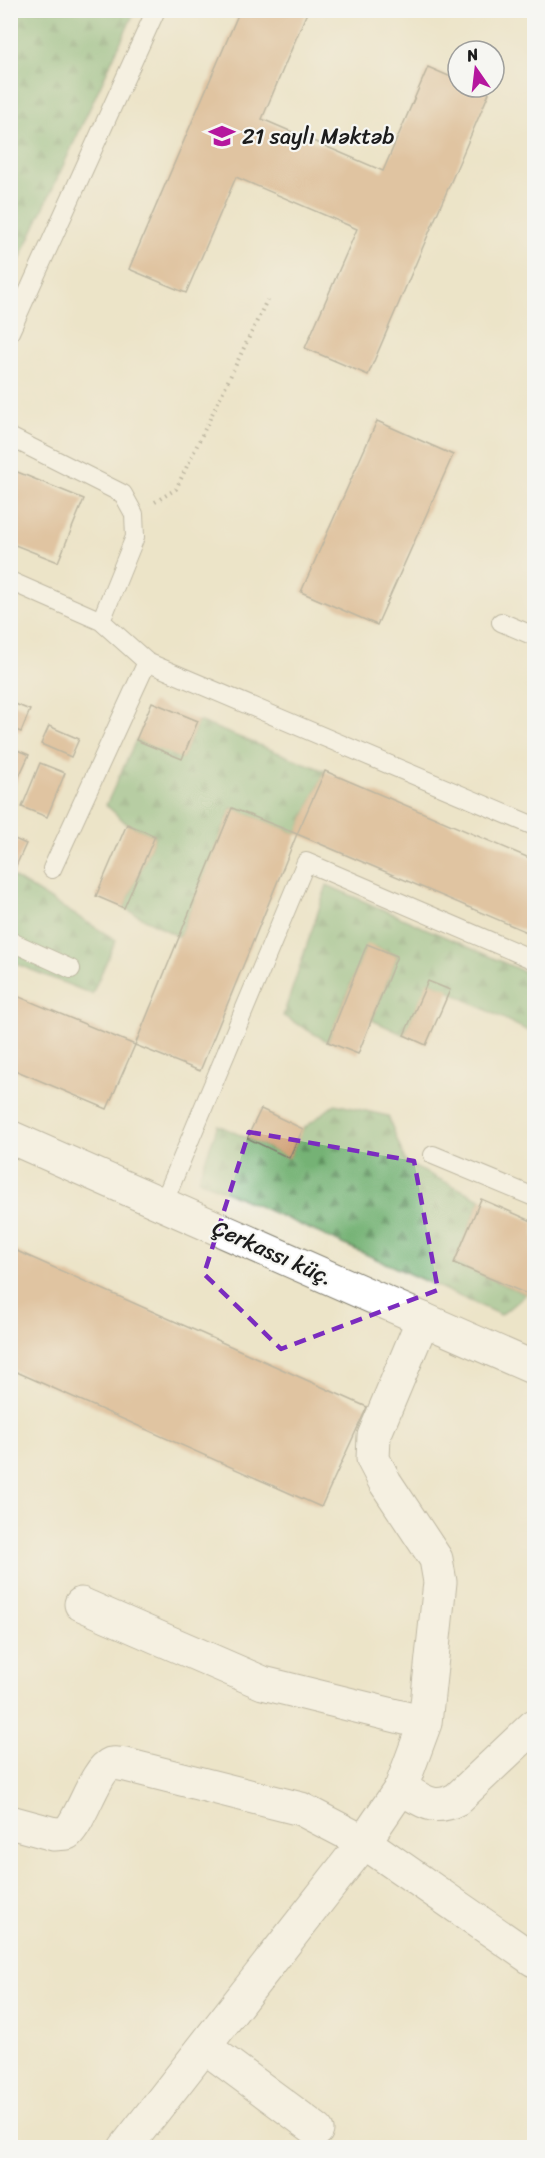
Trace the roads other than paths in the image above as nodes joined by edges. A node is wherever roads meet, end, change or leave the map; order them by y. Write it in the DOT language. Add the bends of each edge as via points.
graph roads {
  1 [pos="156,10"];
  2 [pos="10,332"];
  3 [pos="10,437"];
  4 [pos="10,581"];
  5 [pos="101,621"];
  6 [pos="501,622"];
  7 [pos="534,636"];
  8 [pos="147,662"];
  9 [pos="534,826"];
  10 [pos="52,869"];
  11 [pos="10,941"];
  12 [pos="534,960"];
  13 [pos="71,969"];
  14 [pos="10,1137"];
  15 [pos="434,1155"];
  16 [pos="534,1197"];
  17 [pos="163,1204"];
  18 [pos="423,1319"];
  19 [pos="534,1368"];
  20 [pos="81,1604"];
  21 [pos="425,1723"];
  22 [pos="534,1726"];
  23 [pos="401,1788"];
  24 [pos="10,1822"];
  25 [pos="364,1842"];
  26 [pos="534,1960"];
  27 [pos="205,2047"];
  28 [pos="317,2130"];
  29 [pos="126,2148"];
  1 -- 2 [label="lane"];
  3 -- 5 [label="lane" via="123,494 134,514 135,537"];
  4 -- 5 [label="lane"];
  5 -- 8 [label="lane"];
  6 -- 7 [label="lane"];
  8 -- 9 [label="lane"];
  8 -- 10 [label="lane"];
  11 -- 13 [label="lane"];
  12 -- 17 [label="lane" via="306,862"];
  14 -- 17 [label="street, Çerkassı küç."];
  15 -- 16 [label="lane"];
  17 -- 18 [label="street, Çerkassı küç."];
  18 -- 19 [label="street, Çerkassı küç."];
  18 -- 21 [label="street" via="374,1436 373,1459 436,1559 440,1582"];
  20 -- 21 [label="street" via="263,1683"];
  21 -- 23 [label="street"];
  22 -- 23 [label="street" via="445,1806 432,1806"];
  23 -- 25 [label="street"];
  24 -- 25 [label="street" via="54,1834 67,1833 75,1826 101,1771 111,1764 301,1809"];
  25 -- 26 [label="street"];
  25 -- 27 [label="street"];
  27 -- 28 [label="street"];
  27 -- 29 [label="street"];
}
